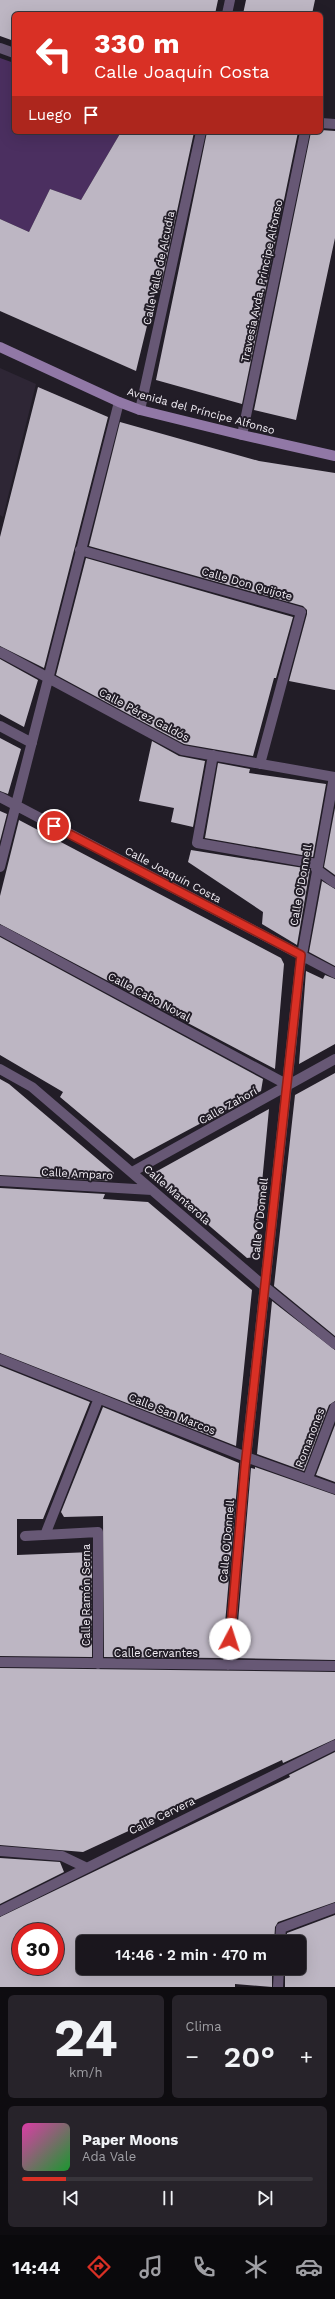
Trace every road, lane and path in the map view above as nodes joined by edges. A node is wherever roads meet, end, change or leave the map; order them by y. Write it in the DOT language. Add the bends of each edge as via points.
graph roads {
  1 [pos="230,0"];
  2 [pos="227,12"];
  3 [pos="0,48"];
  4 [pos="12,52"];
  5 [pos="323,123"];
  6 [pos="335,124"];
  7 [pos="202,134"];
  8 [pos="305,134"];
  9 [pos="0,347"];
  10 [pos="119,402"];
  11 [pos="140,410"];
  12 [pos="242,435"];
  13 [pos="335,456"];
  14 [pos="80,550"];
  15 [pos="0,652"];
  16 [pos="48,677"];
  17 [pos="0,726"];
  18 [pos="32,743"];
  19 [pos="213,756"];
  20 [pos="260,764"];
  21 [pos="334,777"];
  22 [pos="0,797"];
  23 [pos="17,806"];
  24 [pos="316,866"];
  25 [pos="0,867"];
  26 [pos="335,883"];
  27 [pos="0,930"];
  28 [pos="301,955"];
  29 [pos="335,973"];
  30 [pos="335,1059"];
  31 [pos="0,1069"];
  32 [pos="286,1086"];
  33 [pos="132,1172"];
  34 [pos="0,1181"];
  35 [pos="152,1190"];
  36 [pos="265,1287"];
  37 [pos="335,1344"];
  38 [pos="0,1359"];
  39 [pos="99,1398"];
  40 [pos="335,1407"];
  41 [pos="246,1457"];
  42 [pos="308,1478"];
  43 [pos="335,1489"];
  44 [pos="45,1535"];
  45 [pos="25,1536"];
  46 [pos="0,1662"];
  47 [pos="98,1664"];
  48 [pos="228,1665"];
  49 [pos="335,1666"];
  50 [pos="335,1745"];
  51 [pos="0,1851"];
  52 [pos="85,1868"];
  53 [pos="335,1908"];
  54 [pos="0,1911"];
  55 [pos="280,1935"];
  56 [pos="279,1975"];
  57 [pos="278,1987"];
  1 -- 2 [label="street"];
  3 -- 4 [label="street"];
  5 -- 6 [label="street"];
  7 -- 11 [label="street, Calle Valle de Alcudia"];
  8 -- 12 [label="street, Travesia Avda. Principe Alfonso"];
  9 -- 10 [label="street, Avenida del Príncipe Alfonso"];
  10 -- 11 [label="street, Avenida del Príncipe Alfonso"];
  10 -- 14 [label="street"];
  11 -- 12 [label="street, Avenida del Príncipe Alfonso"];
  12 -- 13 [label="street, Avenida del Príncipe Alfonso"];
  14 -- 16 [label="street"];
  14 -- 20 [label="street, Calle Don Quijote" via="302,612"];
  15 -- 16 [label="street, Calle Pérez Galdós"];
  16 -- 18 [label="street"];
  16 -- 19 [label="street, Calle Pérez Galdós" via="182,750"];
  17 -- 18 [label="street"];
  18 -- 23 [label="street"];
  19 -- 20 [label="street, Calle Pérez Galdós"];
  19 -- 24 [label="street" via="196,843"];
  20 -- 21 [label="street, Calle Pérez Galdós"];
  21 -- 24 [label="street, Calle O'Donnell"];
  22 -- 23 [label="street, Calle Joaquín Costa"];
  23 -- 25 [label="street"];
  23 -- 28 [label="street, Calle Joaquín Costa"];
  24 -- 26 [label="street"];
  24 -- 28 [label="street, Calle O'Donnell"];
  27 -- 32 [label="street, Calle Cabo Noval"];
  28 -- 29 [label="street, Calle Joaquín Costa"];
  28 -- 32 [label="street, Calle O'Donnell"];
  30 -- 32 [label="street, Calle Zahorí"];
  31 -- 33 [label="street, Calle Manterola" via="32,1087"];
  32 -- 33 [label="street, Calle Zahorí"];
  32 -- 36 [label="street, Calle O'Donnell"];
  33 -- 35 [label="street, Calle Manterola"];
  34 -- 35 [label="street, Calle Amparo"];
  35 -- 36 [label="street, Calle Manterola"];
  36 -- 37 [label="street, Calle Manterola"];
  36 -- 41 [label="street, Calle O'Donnell"];
  38 -- 39 [label="street, Calle San Marcos"];
  39 -- 41 [label="street, Calle San Marcos"];
  39 -- 44 [label="street"];
  40 -- 42 [label="street, Romanones"];
  41 -- 42 [label="street, Calle San Marcos"];
  41 -- 48 [label="street, Calle O'Donnell"];
  42 -- 43 [label="street, Calle San Marcos"];
  44 -- 45 [label="street, Calle Ramón Serna"];
  44 -- 47 [label="street, Calle Ramón Serna" via="98,1532"];
  46 -- 47 [label="street, Calle Cervantes"];
  47 -- 48 [label="street, Calle Cervantes"];
  48 -- 49 [label="street, Calle Cervantes"];
  50 -- 52 [label="street, Calle Cervera"];
  51 -- 52 [label="street" via="62,1856"];
  52 -- 54 [label="street, Calle Cervera"];
  53 -- 55 [label="street" via="281,1928"];
  56 -- 57 [label="street"];
}
